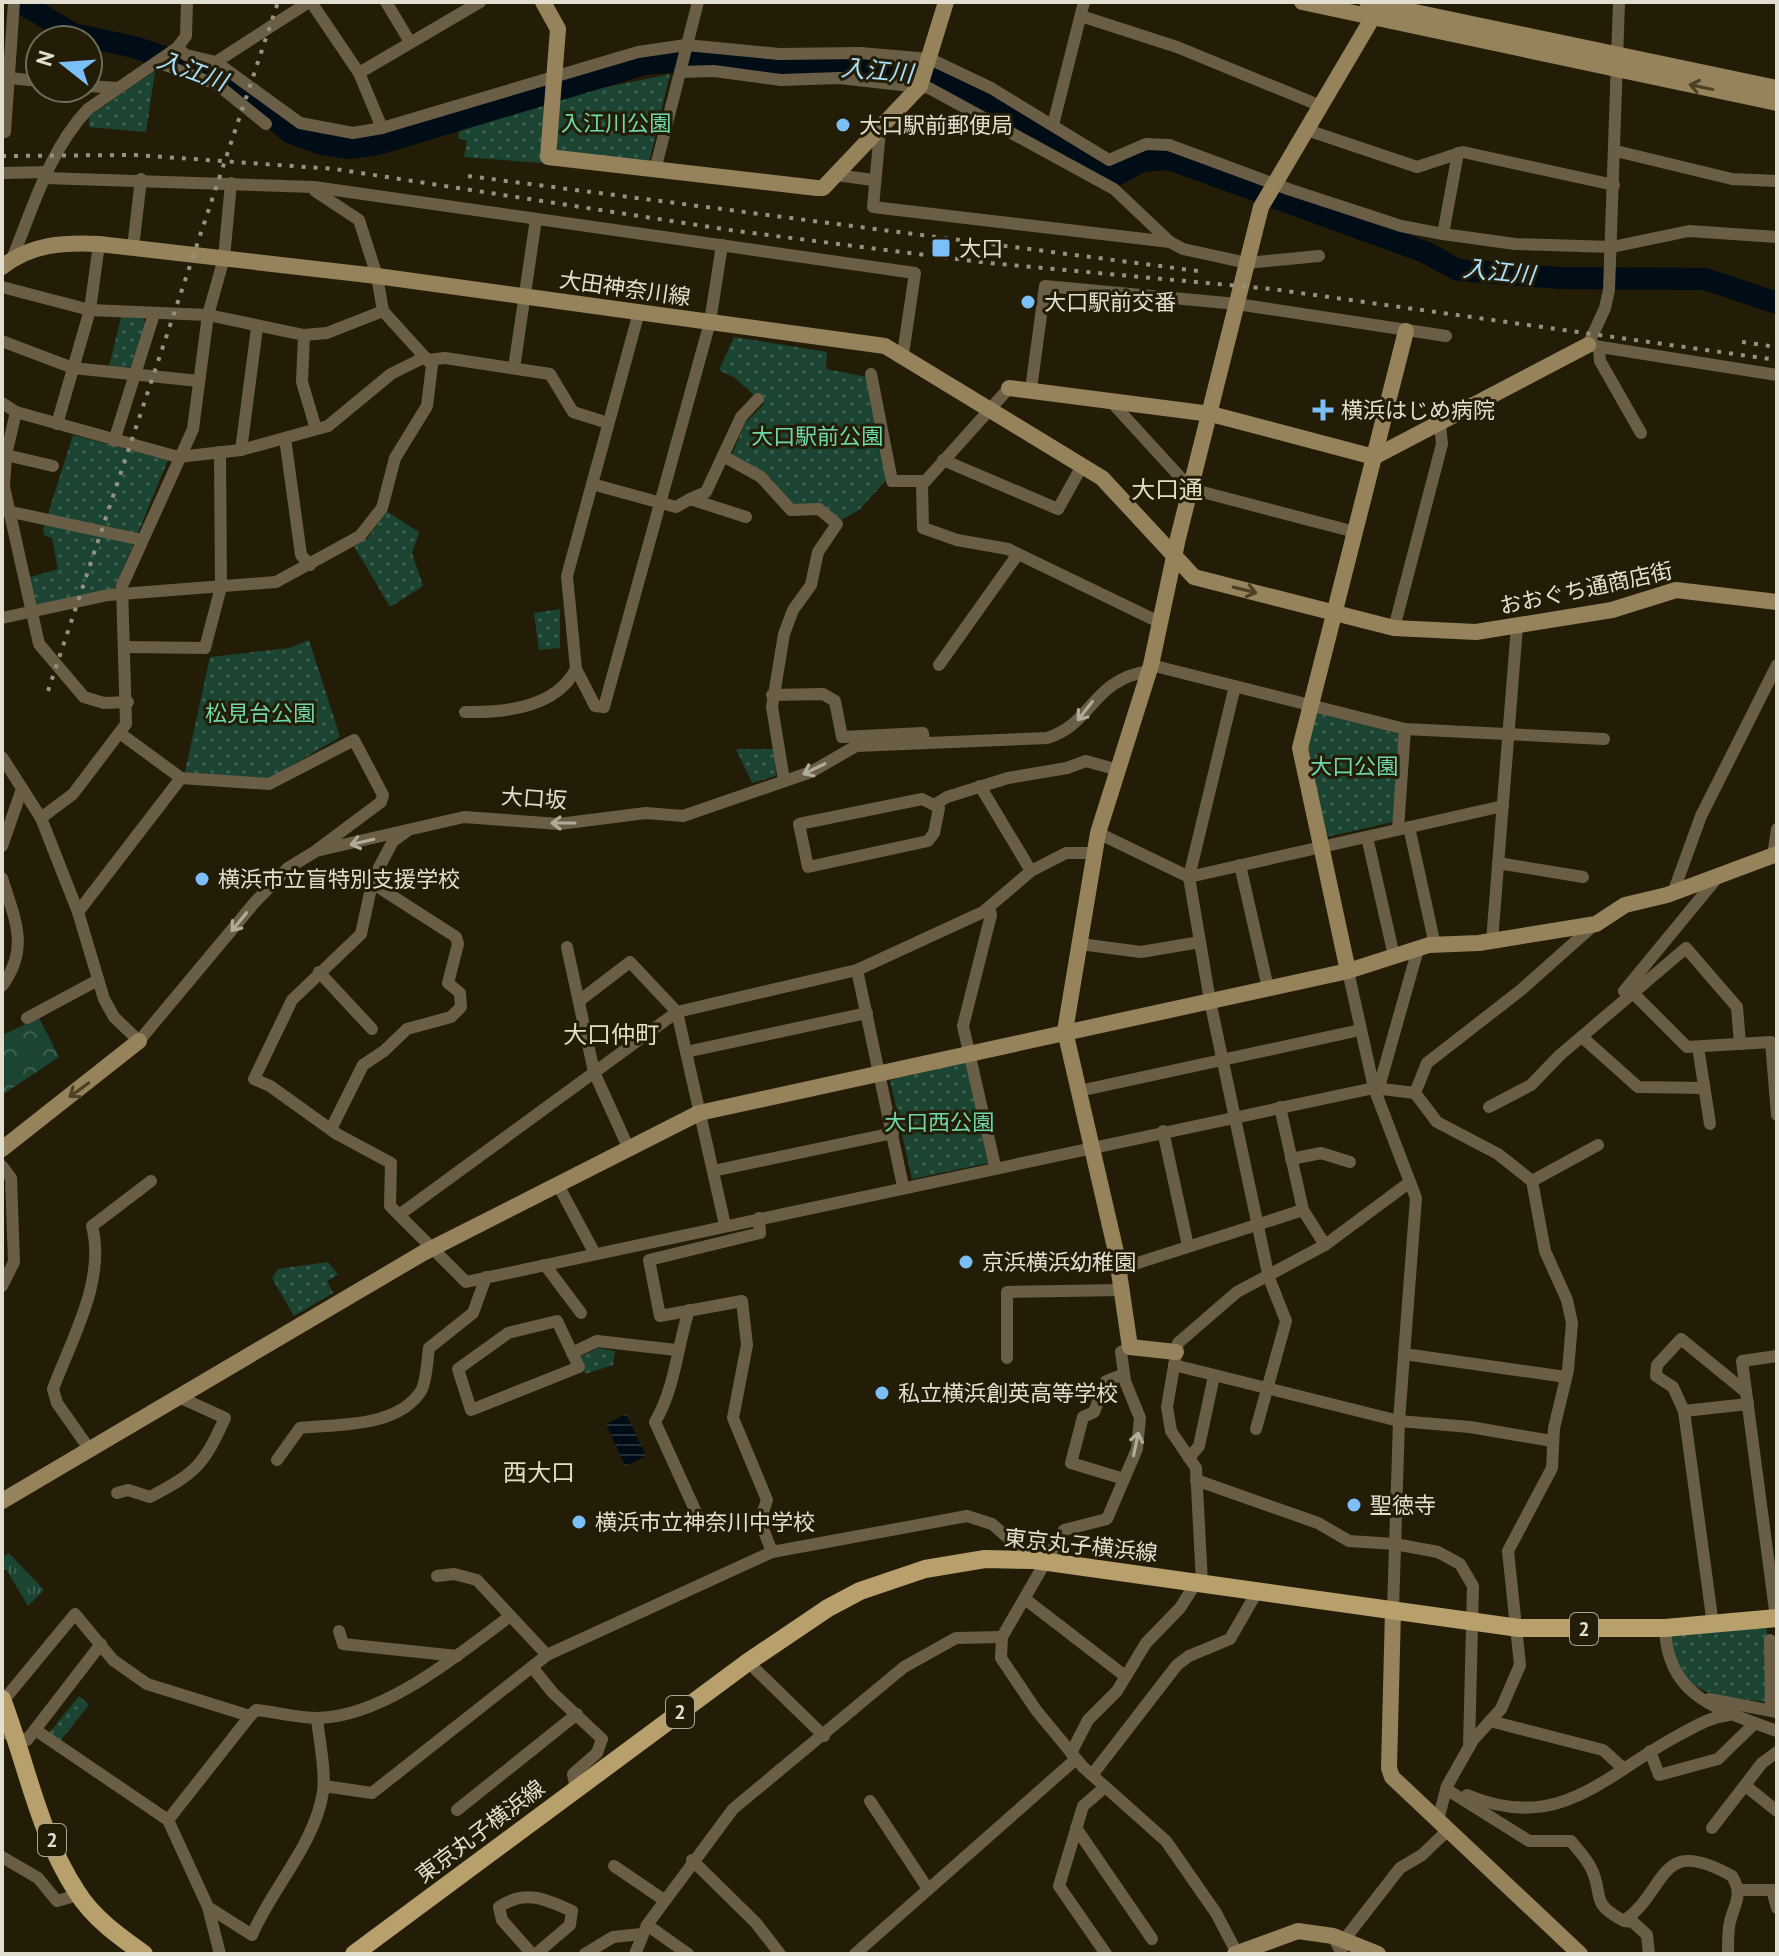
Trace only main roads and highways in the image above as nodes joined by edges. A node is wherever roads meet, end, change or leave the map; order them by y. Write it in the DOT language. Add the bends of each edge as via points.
graph roads {
  1 [pos="1776,1618"];
  2 [pos="2,1700"];
  3 [pos="9,1734"];
  4 [pos="144,1954"];
  5 [pos="354,1954"];
  1 -- 5 [label="main road, 東京丸子横浜線 / 2" via="1665,1628 1519,1628 1040,1561 968,1561 889,1580 839,1602 748,1662"];
  2 -- 3 [label="main road, 2"];
  3 -- 4 [label="main road, 2" via="78,1895"];
}
